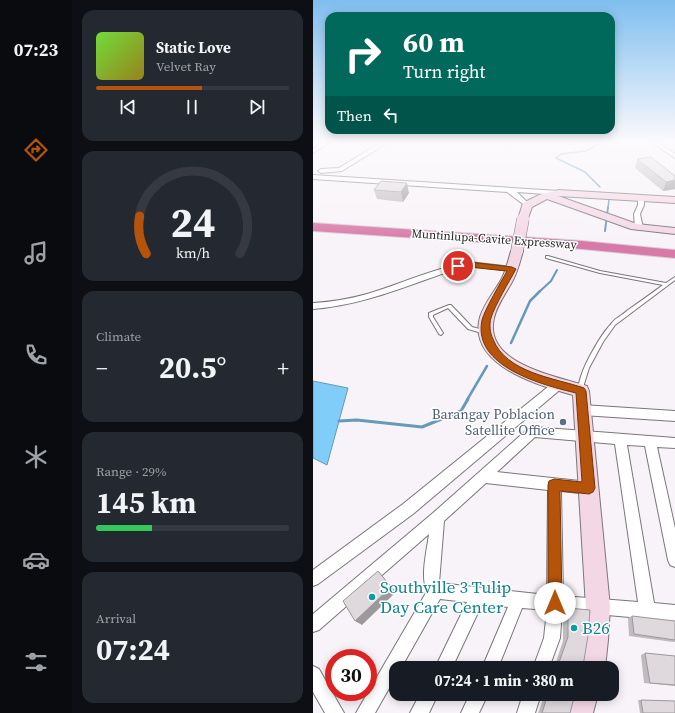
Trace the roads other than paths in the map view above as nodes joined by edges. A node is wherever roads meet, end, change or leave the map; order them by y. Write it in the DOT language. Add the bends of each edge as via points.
graph roads {
  1 [pos="313,177"];
  2 [pos="504,189"];
  3 [pos="559,193"];
  4 [pos="546,195"];
  5 [pos="641,198"];
  6 [pos="675,200"];
  7 [pos="527,205"];
  8 [pos="313,216"];
  9 [pos="313,226"];
  10 [pos="639,228"];
  11 [pos="675,231"];
  12 [pos="675,242"];
  13 [pos="675,254"];
  14 [pos="547,257"];
  15 [pos="512,269"];
  16 [pos="675,278"];
  17 [pos="667,284"];
  18 [pos="313,306"];
  19 [pos="486,332"];
  20 [pos="441,333"];
  21 [pos="558,385"];
  22 [pos="582,400"];
  23 [pos="675,416"];
  24 [pos="585,437"];
  25 [pos="620,439"];
  26 [pos="650,442"];
  27 [pos="675,443"];
  28 [pos="484,477"];
  29 [pos="554,485"];
  30 [pos="589,488"];
  31 [pos="438,518"];
  32 [pos="675,560"];
  33 [pos="313,579"];
  34 [pos="436,591"];
  35 [pos="478,595"];
  36 [pos="518,600"];
  37 [pos="555,603"];
  38 [pos="598,607"];
  39 [pos="647,611"];
  40 [pos="675,613"];
  41 [pos="313,624"];
  42 [pos="446,661"];
  43 [pos="493,661"];
  44 [pos="544,661"];
  45 [pos="593,661"];
  46 [pos="313,675"];
  47 [pos="425,701"];
  48 [pos="476,701"];
  49 [pos="530,701"];
  50 [pos="583,701"];
  51 [pos="335,713"];
  52 [pos="365,713"];
  53 [pos="419,713"];
  54 [pos="470,713"];
  55 [pos="526,713"];
  56 [pos="580,713"];
  1 -- 2 [label="street"];
  2 -- 3 [label="street"];
  2 -- 7 [label="street" via="518,195"];
  3 -- 4 [label="street"];
  3 -- 5 [label="street"];
  4 -- 7 [label="street"];
  4 -- 10 [label="street"];
  5 -- 6 [label="street"];
  5 -- 10 [label="street" via="637,214"];
  7 -- 15 [label="street, bridge"];
  8 -- 12 [label="highway, Muntinlupa-Cavite Expressway" via="468,225"];
  9 -- 13 [label="highway, Muntinlupa-Cavite Expressway"];
  10 -- 11 [label="street"];
  14 -- 17 [label="lane" via="593,270"];
  15 -- 18 [label="street" via="469,264 458,266 364,298 342,304"];
  15 -- 19 [label="street" via="487,319"];
  16 -- 17 [label="lane"];
  17 -- 22 [label="lane" via="613,324 587,368 581,384"];
  19 -- 20 [label="lane" via="470,328 449,306 431,314"];
  19 -- 21 [label="street" via="492,348 513,367"];
  21 -- 22 [label="street"];
  21 -- 33 [label="street" via="408,509"];
  22 -- 23 [label="street"];
  22 -- 24 [label="street"];
  24 -- 25 [label="street"];
  24 -- 28 [label="street" via="533,432"];
  24 -- 30 [label="street"];
  25 -- 26 [label="street"];
  25 -- 39 [label="street"];
  26 -- 27 [label="street"];
  26 -- 32 [label="street"];
  28 -- 29 [label="street"];
  28 -- 31 [label="street"];
  29 -- 30 [label="street"];
  29 -- 37 [label="street"];
  30 -- 38 [label="street"];
  31 -- 34 [label="street" via="432,574 432,585"];
  31 -- 41 [label="street"];
  34 -- 35 [label="street"];
  34 -- 52 [label="street"];
  35 -- 36 [label="street"];
  35 -- 42 [label="street"];
  36 -- 37 [label="street"];
  36 -- 43 [label="street"];
  37 -- 38 [label="street"];
  37 -- 44 [label="street" via="552,638"];
  38 -- 39 [label="street"];
  38 -- 45 [label="street"];
  39 -- 40 [label="street"];
  46 -- 51 [label="street"];
  47 -- 53 [label="street"];
  48 -- 54 [label="street"];
  49 -- 55 [label="street"];
  50 -- 56 [label="street"];
}
